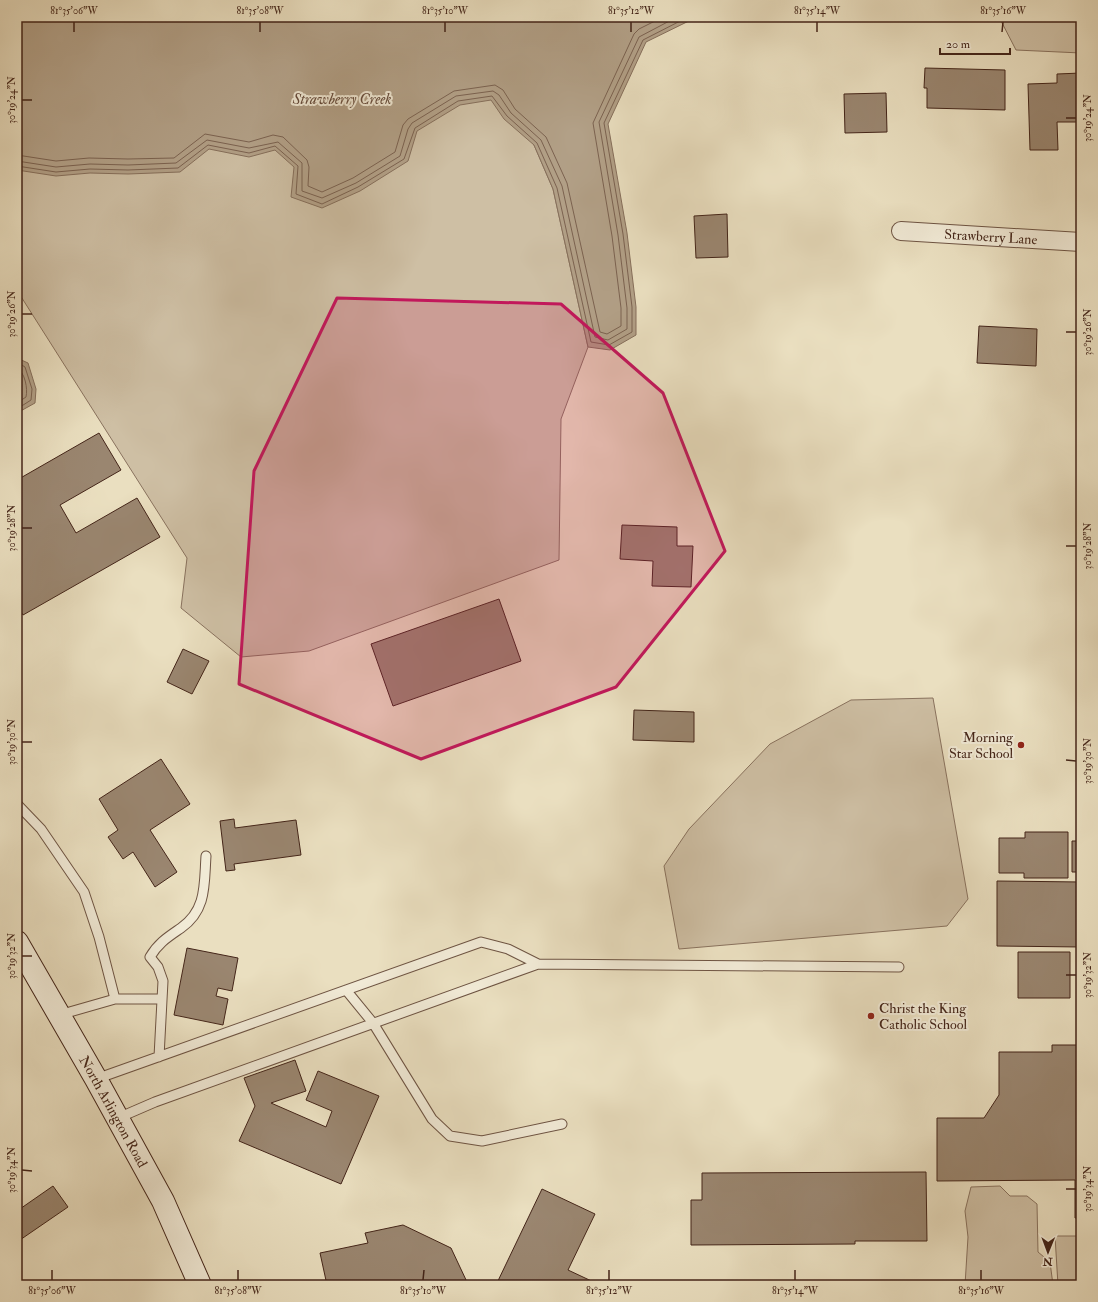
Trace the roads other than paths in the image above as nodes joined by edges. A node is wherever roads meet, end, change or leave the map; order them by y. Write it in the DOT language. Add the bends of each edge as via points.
graph roads {
  1 [pos="901,232"];
  2 [pos="1081,242"];
  3 [pos="17,804"];
  4 [pos="206,856"];
  5 [pos="17,942"];
  6 [pos="538,964"];
  7 [pos="899,967"];
  8 [pos="346,990"];
  9 [pos="115,999"];
  10 [pos="161,999"];
  11 [pos="59,1014"];
  12 [pos="373,1024"];
  13 [pos="159,1057"];
  14 [pos="96,1079"];
  15 [pos="118,1118"];
  16 [pos="562,1124"];
  17 [pos="200,1285"];
  1 -- 2 [label="street, Strawberry Lane"];
  3 -- 9 [label="lane" via="41,829 84,892 100,937"];
  4 -- 10 [label="lane" via="204,890 195,918 157,945 150,957 158,967 163,981"];
  5 -- 11 [label="main road, North Arlington Road"];
  6 -- 7 [label="lane"];
  6 -- 8 [label="lane" via="508,949 481,942"];
  6 -- 12 [label="lane"];
  8 -- 12 [label="lane"];
  8 -- 13 [label="lane"];
  9 -- 10 [label="lane"];
  9 -- 11 [label="lane"];
  10 -- 13 [label="lane"];
  11 -- 14 [label="main road, North Arlington Road"];
  12 -- 15 [label="lane" via="155,1102"];
  12 -- 16 [label="lane" via="432,1119 450,1136 482,1141"];
  13 -- 14 [label="lane"];
  14 -- 15 [label="main road, North Arlington Road"];
  15 -- 17 [label="main road, North Arlington Road" via="163,1201"];
}
